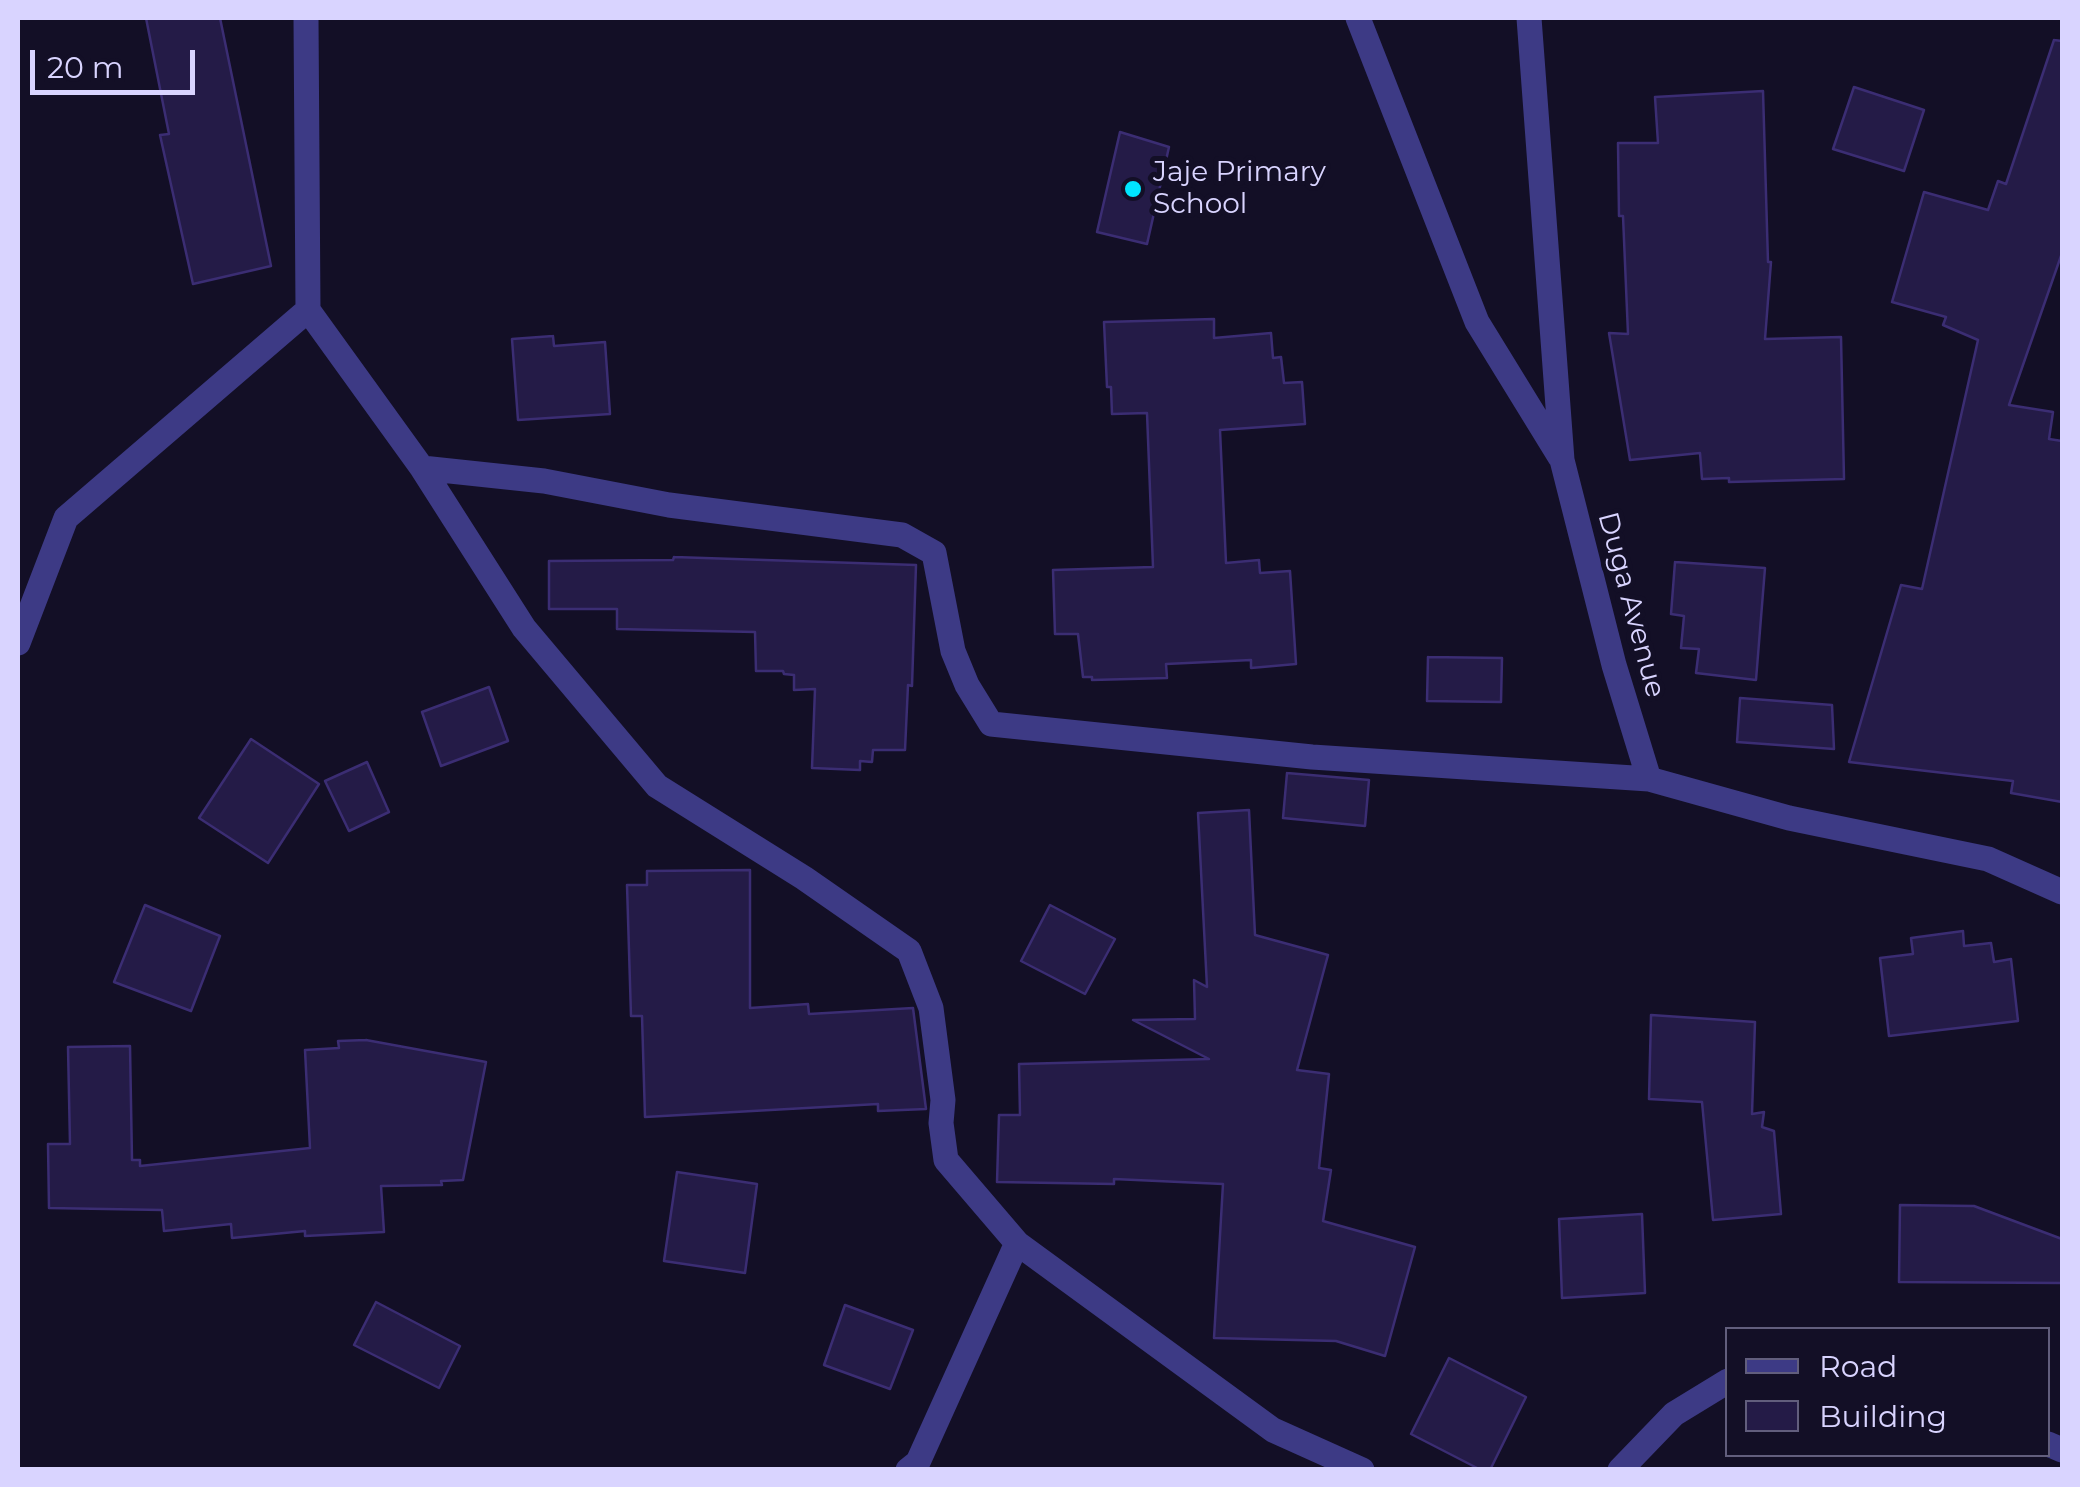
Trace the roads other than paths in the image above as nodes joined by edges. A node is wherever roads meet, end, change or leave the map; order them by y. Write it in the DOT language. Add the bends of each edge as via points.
graph roads {
  1 [pos="306,18"];
  2 [pos="1358,18"];
  3 [pos="1529,18"];
  4 [pos="308,310"];
  5 [pos="1562,460"];
  6 [pos="422,468"];
  7 [pos="18,644"];
  8 [pos="1649,779"];
  9 [pos="2062,892"];
  10 [pos="1017,1243"];
  11 [pos="1725,1383"];
  12 [pos="908,1470"];
  13 [pos="1362,1470"];
  14 [pos="1620,1470"];
  1 -- 4 [label="street"];
  2 -- 5 [label="street" via="1477,322"];
  3 -- 5 [label="street, Duga Avenue"];
  4 -- 6 [label="street"];
  4 -- 7 [label="street" via="66,518"];
  5 -- 8 [label="street, Duga Avenue"];
  6 -- 8 [label="street" via="902,535 934,554 953,651 991,724 1312,757"];
  6 -- 10 [label="street" via="524,628 658,786 909,950 931,1008 946,1160"];
  8 -- 9 [label="street" via="1789,818 1988,859"];
  10 -- 12 [label="street" via="918,1462"];
  10 -- 13 [label="street" via="1273,1430"];
  11 -- 14 [label="street" via="1674,1414"];
}
